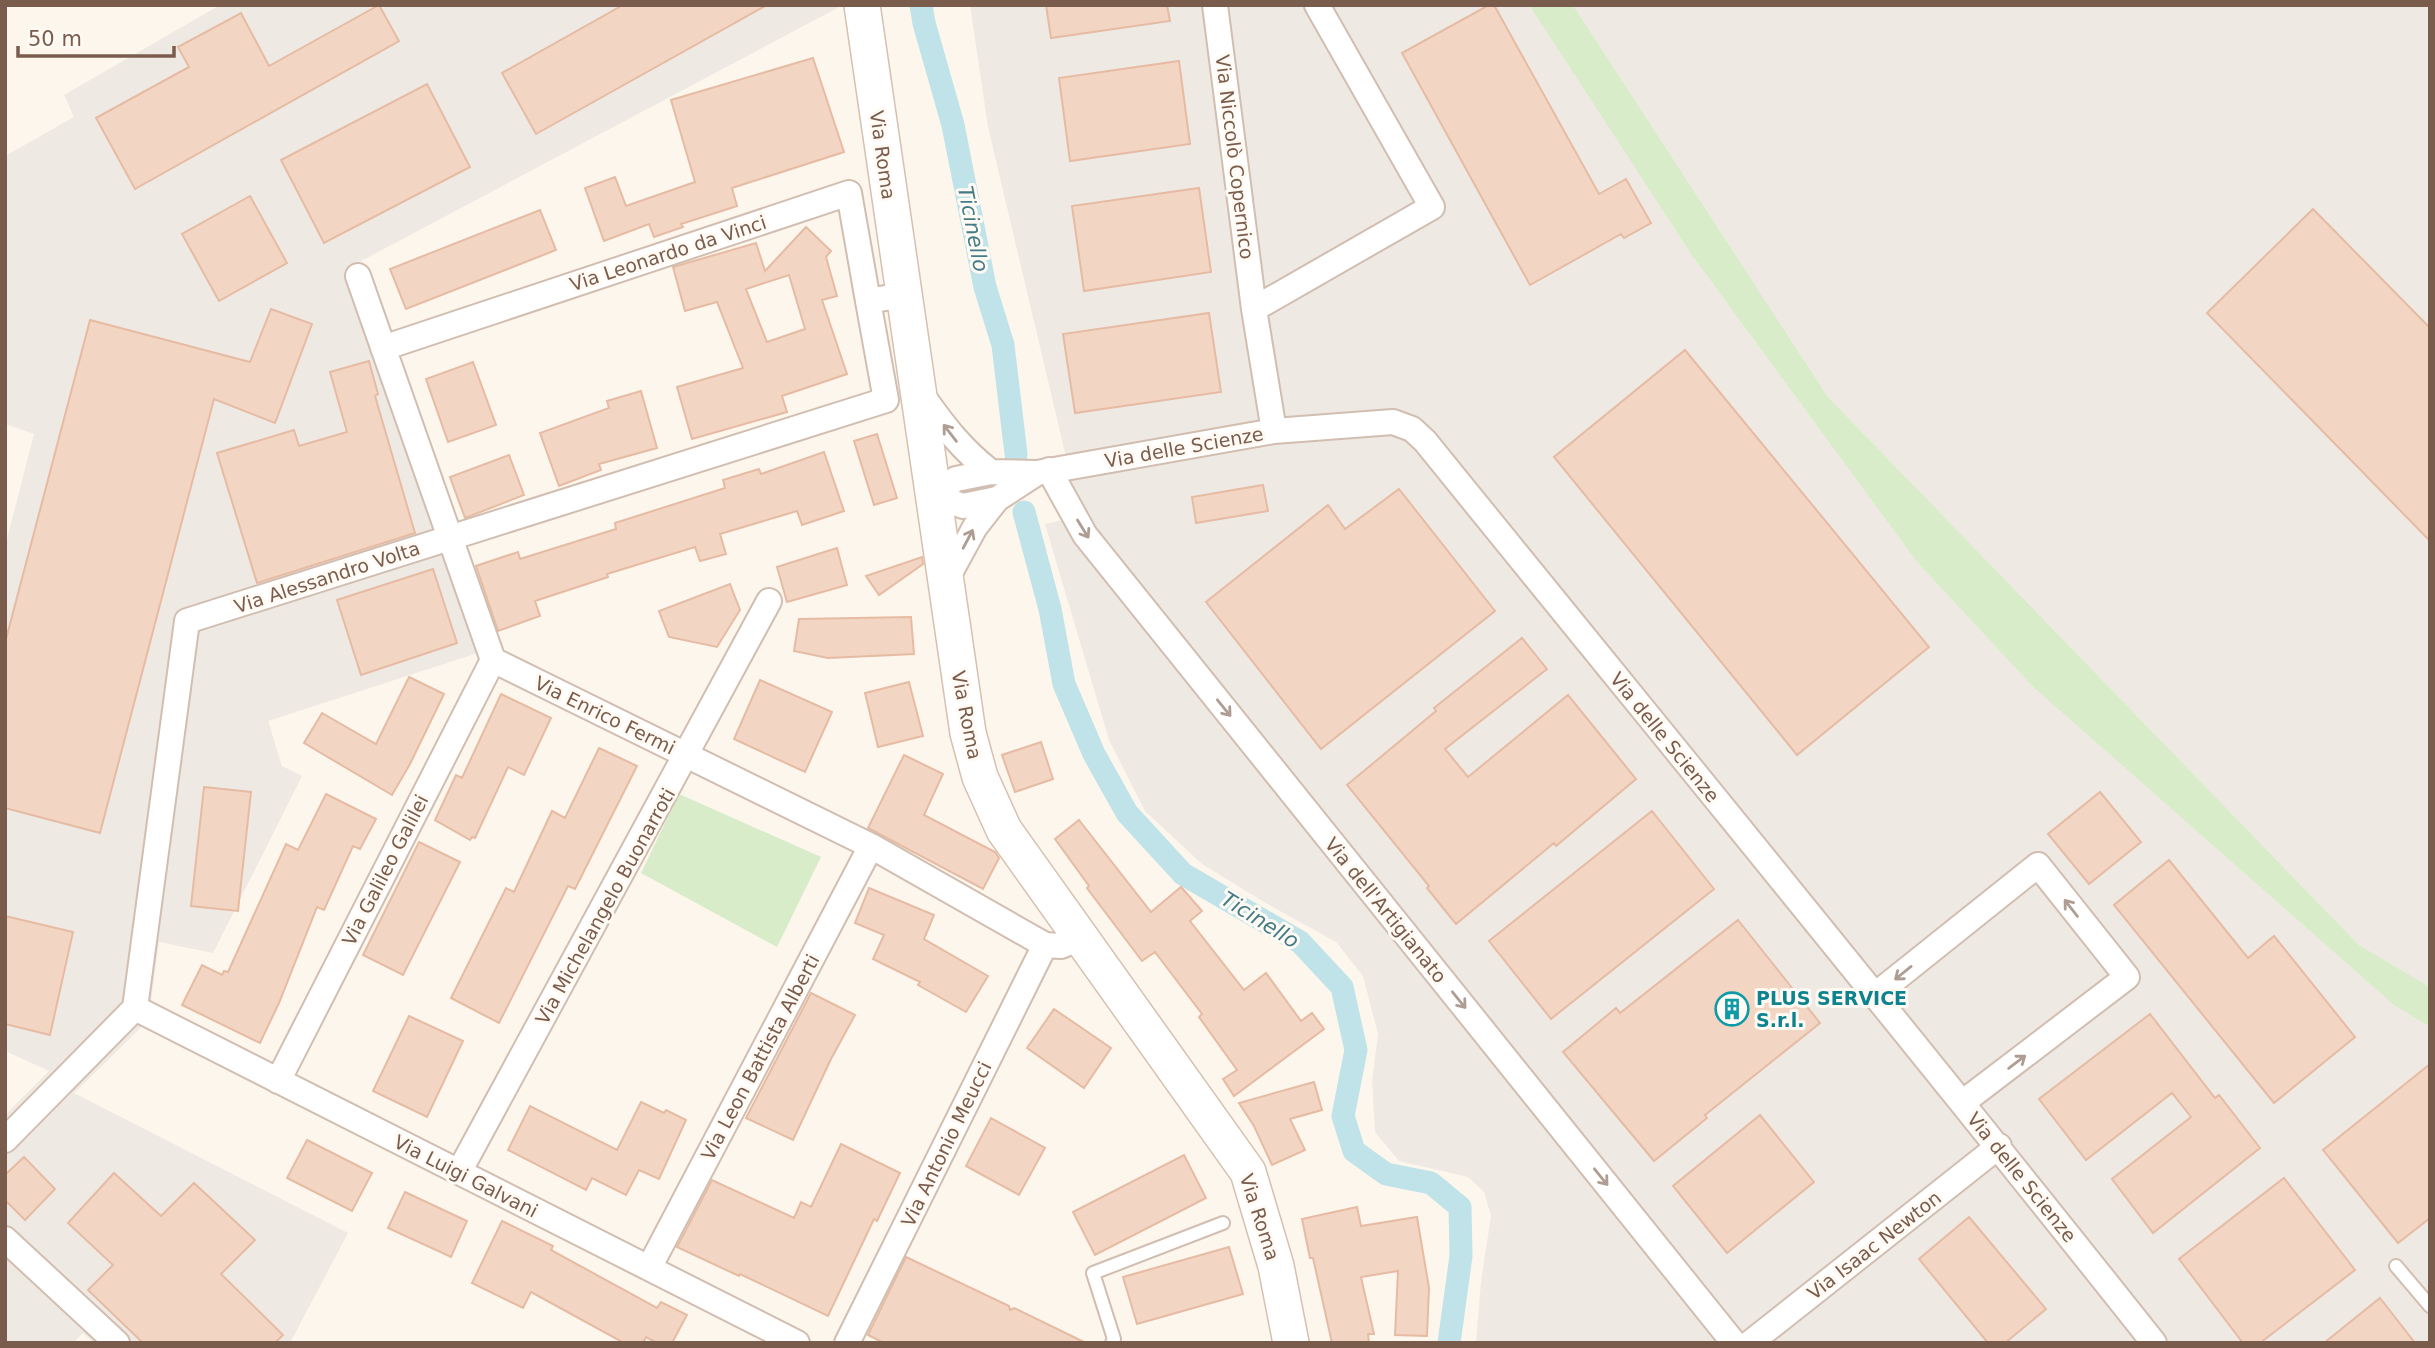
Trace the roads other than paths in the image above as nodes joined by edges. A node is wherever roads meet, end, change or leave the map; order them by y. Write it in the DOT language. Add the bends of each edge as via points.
graph roads {
  1 [pos="862,5"];
  2 [pos="1215,5"];
  3 [pos="1317,5"];
  4 [pos="358,276"];
  5 [pos="903,295"];
  6 [pos="868,301"];
  7 [pos="1255,309"];
  8 [pos="383,348"];
  9 [pos="916,386"];
  10 [pos="1274,431"];
  11 [pos="1044,471"];
  12 [pos="991,472"];
  13 [pos="932,495"];
  14 [pos="997,499"];
  15 [pos="450,538"];
  16 [pos="945,583"];
  17 [pos="769,601"];
  18 [pos="493,660"];
  19 [pos="686,755"];
  20 [pos="871,846"];
  21 [pos="1080,938"];
  22 [pos="1045,945"];
  23 [pos="1874,996"];
  24 [pos="135,1009"];
  25 [pos="278,1081"];
  26 [pos="1962,1103"];
  27 [pos="5,1140"];
  28 [pos="1999,1146"];
  29 [pos="459,1172"];
  30 [pos="1223,1223"];
  31 [pos="5,1239"];
  32 [pos="2396,1266"];
  33 [pos="649,1268"];
  34 [pos="2430,1306"];
  35 [pos="117,1343"];
  36 [pos="797,1343"];
  37 [pos="847,1343"];
  38 [pos="1112,1343"];
  39 [pos="1291,1343"];
  40 [pos="1734,1343"];
  41 [pos="1750,1343"];
  42 [pos="2154,1343"];
  1 -- 5 [label="street, Via Roma"];
  2 -- 7 [label="street, Via Niccolò Copernico"];
  3 -- 7 [label="street" via="1432,207"];
  4 -- 8 [label="street"];
  5 -- 6 [label="street"];
  5 -- 9 [label="street, Via Roma"];
  6 -- 8 [label="street, Via Leonardo da Vinci" via="849,193"];
  6 -- 15 [label="street, Via Alessandro Volta" via="886,400"];
  7 -- 10 [label="street, Via Niccolò Copernico"];
  8 -- 15 [label="street"];
  12 -- 9 [label="street, one-way" via="950,435"];
  9 -- 13 [label="street, Via Roma"];
  10 -- 11 [label="street, Via delle Scienze"];
  10 -- 23 [label="street, Via delle Scienze" via="1393,422 1412,429"];
  11 -- 12 [label="street, Via delle Scienze"];
  11 -- 14 [label="street, Via delle Scienze"];
  11 -- 40 [label="street, Via dell'Artigianato, one-way" via="1085,534"];
  12 -- 13 [label="street, Via delle Scienze" via="956,479"];
  13 -- 14 [label="street, Via delle Scienze" via="963,506"];
  13 -- 16 [label="street, Via Roma"];
  16 -- 14 [label="street, Via delle Scienze, one-way" via="975,527"];
  15 -- 18 [label="street"];
  15 -- 24 [label="street, Via Alessandro Volta" via="187,621"];
  16 -- 21 [label="street, Via Roma" via="968,733 981,778 1004,830"];
  17 -- 19 [label="street, Via Michelangelo Buonarroti"];
  18 -- 19 [label="street, Via Enrico Fermi"];
  18 -- 25 [label="street, Via Galileo Galilei"];
  19 -- 20 [label="street, Via Enrico Fermi"];
  19 -- 29 [label="street, Via Michelangelo Buonarroti"];
  20 -- 22 [label="street, Via Enrico Fermi"];
  20 -- 33 [label="street, Via Leon Battista Alberti"];
  21 -- 22 [label="street" via="1061,946"];
  21 -- 39 [label="street, Via Roma" via="1248,1172 1276,1266"];
  22 -- 37 [label="street, Via Antonio Meucci"];
  23 -- 26 [label="street, Via delle Scienze"];
  26 -- 23 [label="street, one-way" via="2127,977 2038,865"];
  24 -- 25 [label="street, Via Luigi Galvani"];
  24 -- 27 [label="street"];
  25 -- 29 [label="street, Via Luigi Galvani"];
  26 -- 28 [label="street, Via delle Scienze"];
  28 -- 41 [label="street, Via Isaac Newton"];
  28 -- 42 [label="street, Via delle Scienze"];
  29 -- 33 [label="street, Via Luigi Galvani"];
  30 -- 38 [label="lane" via="1093,1273"];
  31 -- 35 [label="street"];
  32 -- 34 [label="lane"];
  33 -- 36 [label="street, Via Luigi Galvani"];
}
